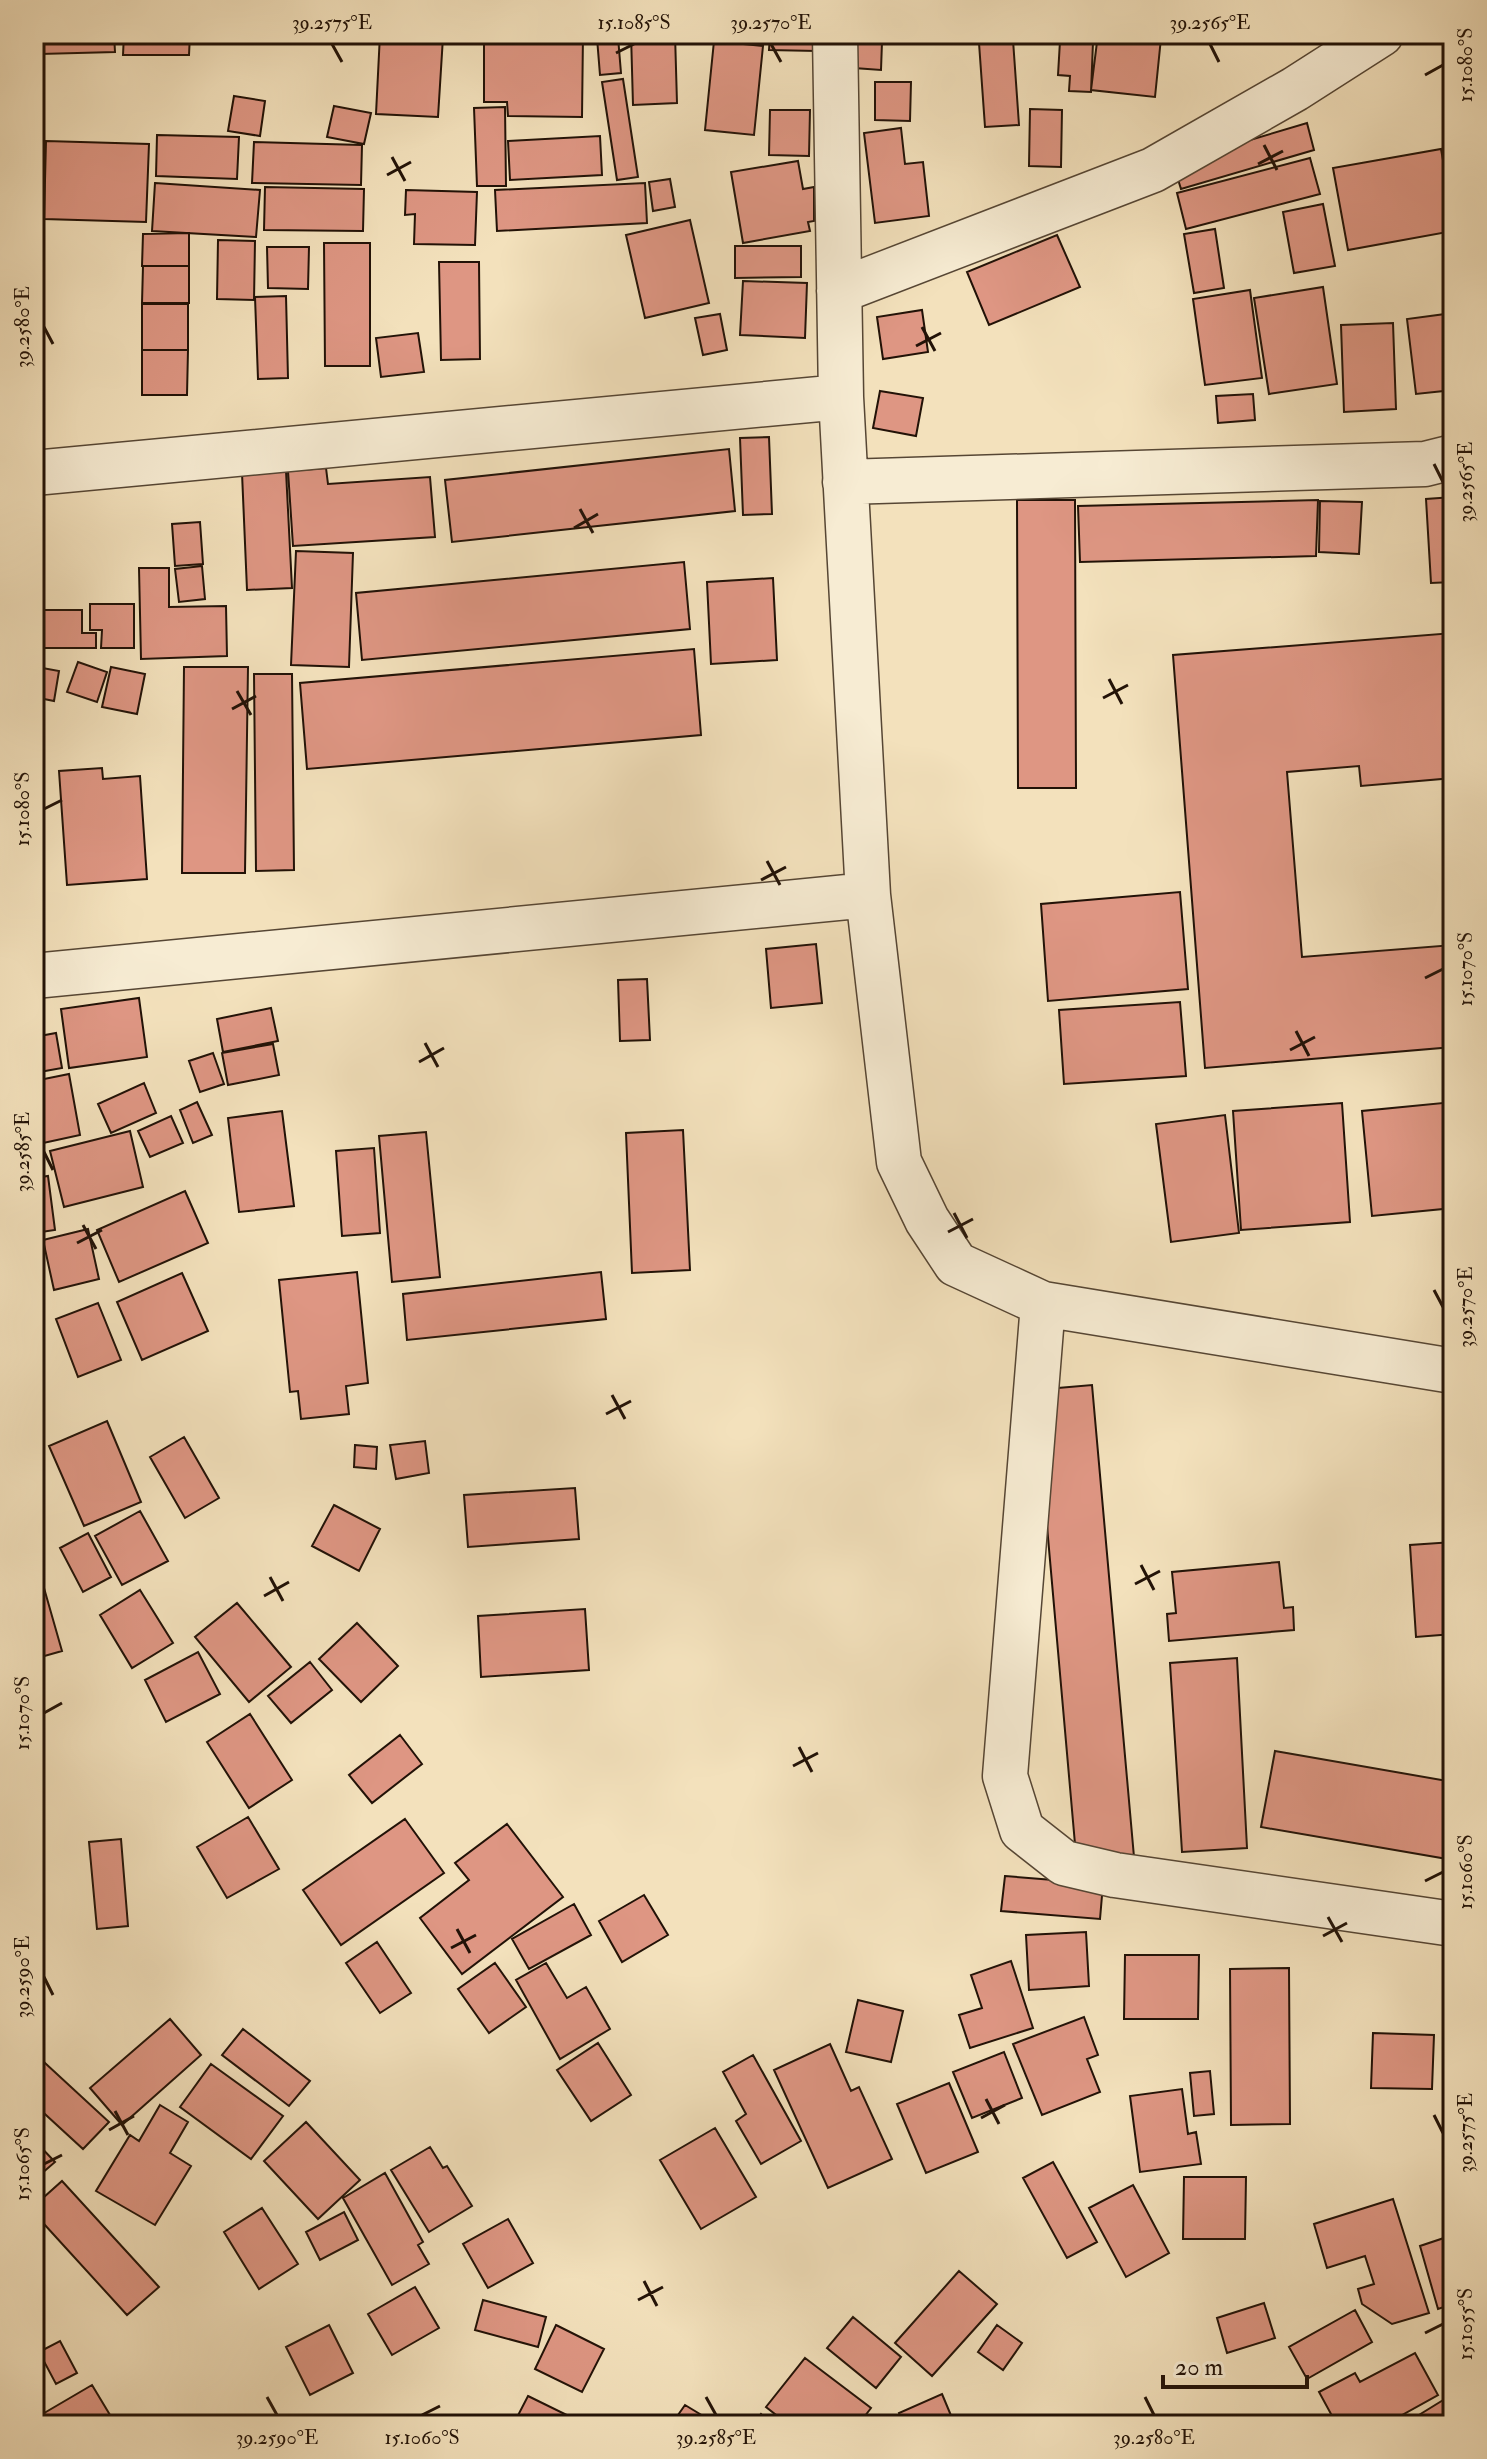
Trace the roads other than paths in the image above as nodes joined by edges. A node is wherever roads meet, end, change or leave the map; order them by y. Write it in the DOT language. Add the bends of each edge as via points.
graph roads {
  1 [pos="835,34"];
  2 [pos="1381,34"];
  3 [pos="839,291"];
  4 [pos="841,397"];
  5 [pos="1453,457"];
  6 [pos="34,473"];
  7 [pos="845,482"];
  8 [pos="868,895"];
  9 [pos="34,976"];
  10 [pos="1043,1304"];
  11 [pos="1453,1371"];
  12 [pos="1453,1924"];
  1 -- 3 [label="street"];
  2 -- 3 [label="street" via="1153,170"];
  3 -- 4 [label="street"];
  4 -- 6 [label="street"];
  4 -- 7 [label="street"];
  5 -- 7 [label="street" via="1425,464"];
  7 -- 8 [label="street"];
  8 -- 9 [label="street"];
  8 -- 10 [label="street" via="899,1162 956,1264"];
  10 -- 11 [label="street"];
  10 -- 12 [label="street" via="1005,1776 1022,1830 1064,1863 1115,1875"];
}
